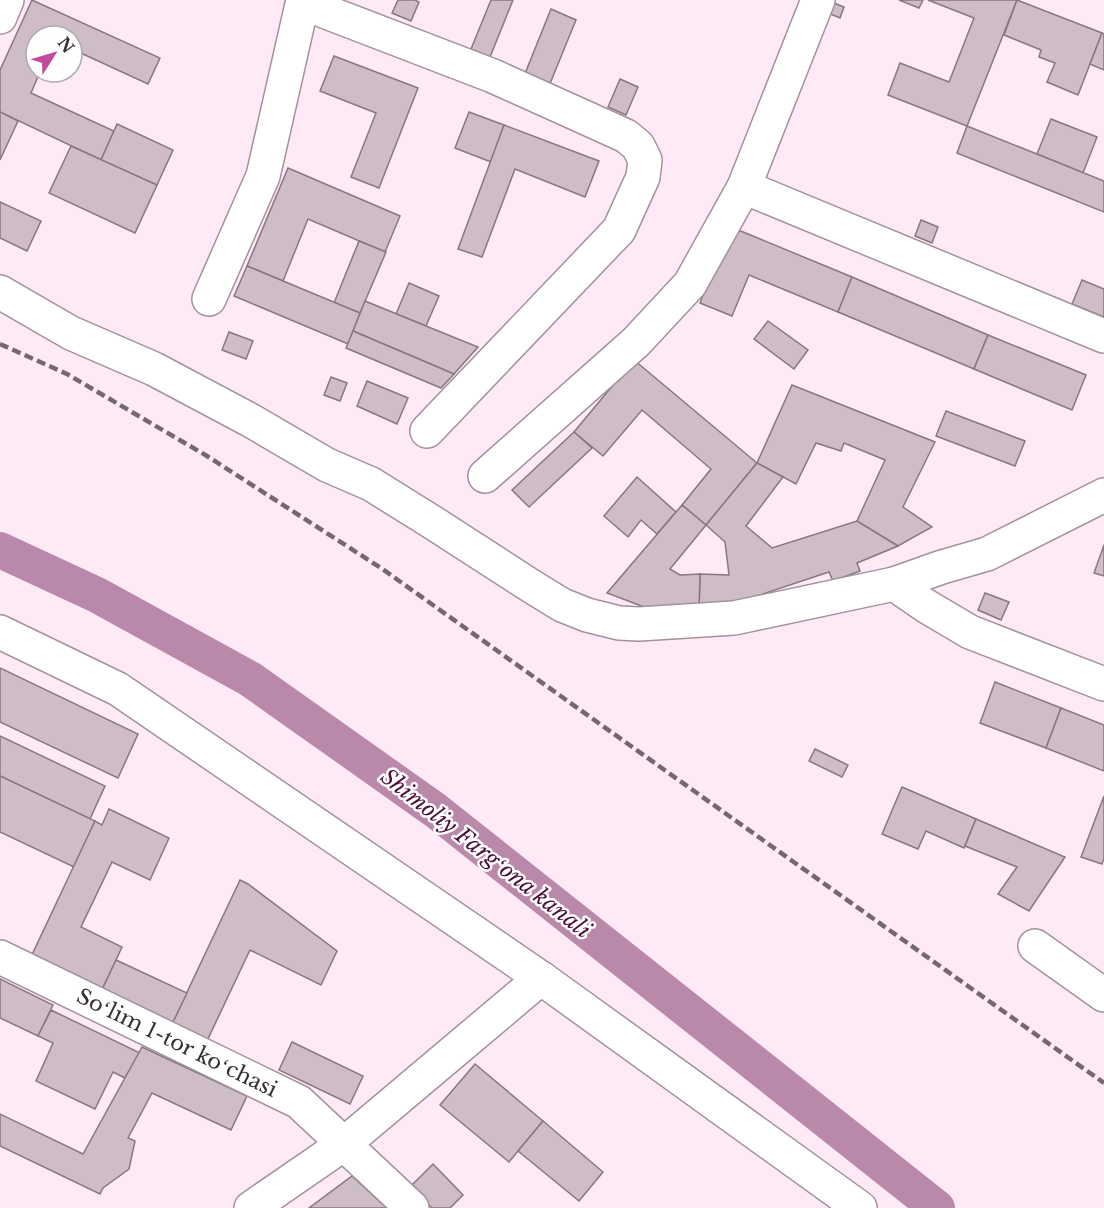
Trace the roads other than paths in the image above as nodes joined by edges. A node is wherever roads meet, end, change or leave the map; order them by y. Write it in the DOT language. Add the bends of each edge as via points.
graph roads {
  1 [pos="7,0"];
  2 [pos="818,0"];
  3 [pos="303,2"];
  4 [pos="0,17"];
  5 [pos="744,187"];
  6 [pos="0,292"];
  7 [pos="209,299"];
  8 [pos="1104,336"];
  9 [pos="427,431"];
  10 [pos="485,476"];
  11 [pos="1104,495"];
  12 [pos="894,584"];
  13 [pos="0,633"];
  14 [pos="1104,684"];
  15 [pos="1035,946"];
  16 [pos="0,957"];
  17 [pos="541,978"];
  18 [pos="1104,995"];
  19 [pos="344,1144"];
  20 [pos="251,1208"];
  21 [pos="412,1208"];
  22 [pos="860,1208"];
  1 -- 4 [label="street"];
  2 -- 5 [label="street"];
  3 -- 7 [label="street" via="264,176"];
  3 -- 9 [label="street" via="493,76 626,136 638,146 645,160 643,177 619,230"];
  5 -- 8 [label="street"];
  5 -- 10 [label="street" via="690,284 636,342"];
  6 -- 12 [label="street" via="71,333 154,369 327,465 371,484 562,605 586,615 629,624 734,618"];
  11 -- 12 [label="street" via="987,554"];
  12 -- 14 [label="street" via="970,632"];
  13 -- 17 [label="street" via="118,689"];
  15 -- 18 [label="street"];
  16 -- 19 [label="street, Soʻlim 1-tor koʻchasi" via="298,1102"];
  17 -- 19 [label="street"];
  17 -- 22 [label="street"];
  19 -- 20 [label="street"];
  19 -- 21 [label="street, Soʻlim 1-tor koʻchasi"];
}
